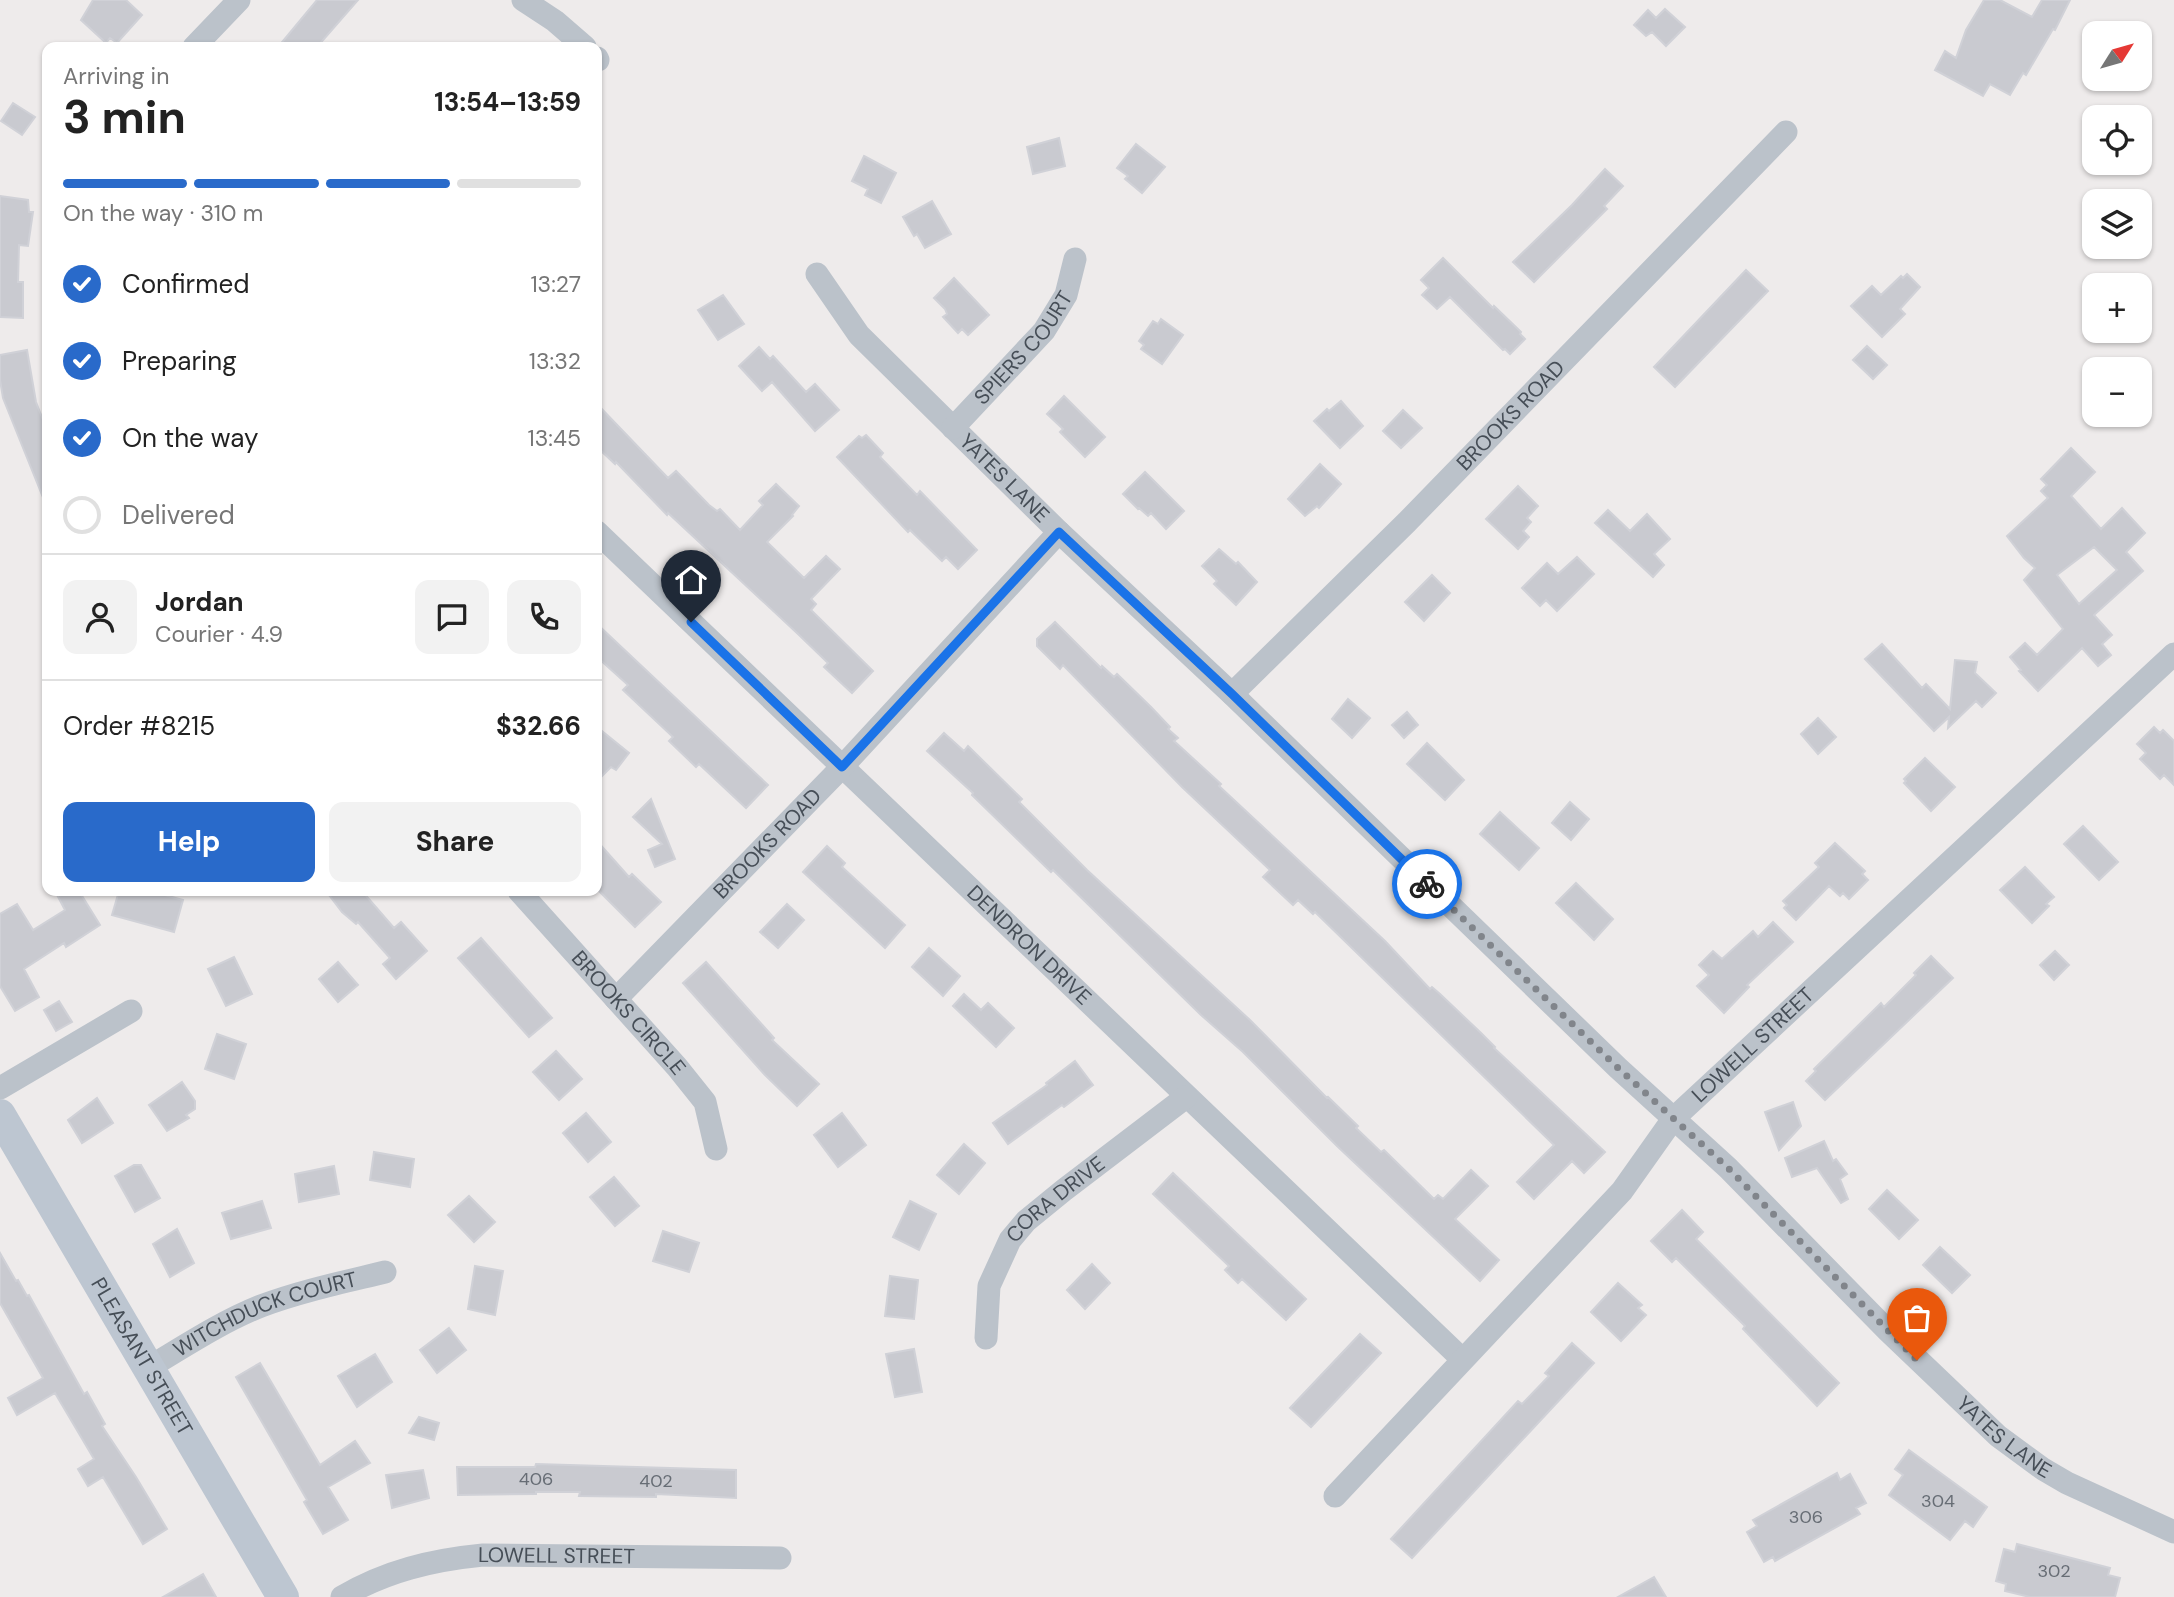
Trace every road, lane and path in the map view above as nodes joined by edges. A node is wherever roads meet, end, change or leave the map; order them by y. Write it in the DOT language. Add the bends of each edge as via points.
graph roads {
  1 [pos="239,0"];
  2 [pos="529,1"];
  3 [pos="199,42"];
  4 [pos="578,42"];
  5 [pos="1786,132"];
  6 [pos="1075,259"];
  7 [pos="817,274"];
  8 [pos="953,428"];
  9 [pos="1059,532"];
  10 [pos="602,537"];
  11 [pos="2174,654"];
  12 [pos="1232,694"];
  13 [pos="842,767"];
  14 [pos="523,896"];
  15 [pos="616,999"];
  16 [pos="131,1011"];
  17 [pos="0,1088"];
  18 [pos="1186,1097"];
  19 [pos="0,1115"];
  20 [pos="1673,1119"];
  21 [pos="716,1149"];
  22 [pos="385,1272"];
  23 [pos="986,1338"];
  24 [pos="1462,1359"];
  25 [pos="148,1368"];
  26 [pos="1335,1496"];
  27 [pos="2174,1532"];
  28 [pos="780,1558"];
  29 [pos="282,1597"];
  30 [pos="342,1597"];
  1 -- 3 [label="street"];
  2 -- 4 [label="street"];
  5 -- 12 [label="street, BROOKS ROAD" via="1407,522"];
  6 -- 8 [label="street, SPIERS COURT" via="1066,295 1044,331"];
  7 -- 8 [label="street, YATES LANE" via="859,335"];
  8 -- 9 [label="street, YATES LANE"];
  9 -- 12 [label="street, YATES LANE"];
  9 -- 13 [label="street, BROOKS ROAD"];
  10 -- 13 [label="street, DENDRON DRIVE"];
  11 -- 20 [label="street, LOWELL STREET"];
  12 -- 20 [label="street, YATES LANE"];
  13 -- 15 [label="street, BROOKS ROAD"];
  13 -- 18 [label="street, DENDRON DRIVE"];
  14 -- 15 [label="street, BROOKS CIRCLE"];
  15 -- 21 [label="street, BROOKS CIRCLE" via="705,1102"];
  16 -- 17 [label="street"];
  18 -- 23 [label="street, CORA DRIVE" via="1064,1190 1010,1240 989,1286"];
  18 -- 24 [label="street, DENDRON DRIVE"];
  19 -- 25 [label="street, PLEASANT STREET"];
  20 -- 24 [label="street, LOWELL STREET" via="1622,1191"];
  20 -- 27 [label="street, YATES LANE" via="1998,1436 2067,1483"];
  22 -- 25 [label="street, WITCHDUCK COURT" via="261,1306 216,1326"];
  24 -- 26 [label="street, LOWELL STREET"];
  25 -- 29 [label="street, PLEASANT STREET"];
  28 -- 30 [label="street, LOWELL STREET" via="447,1558 401,1569"];
}
